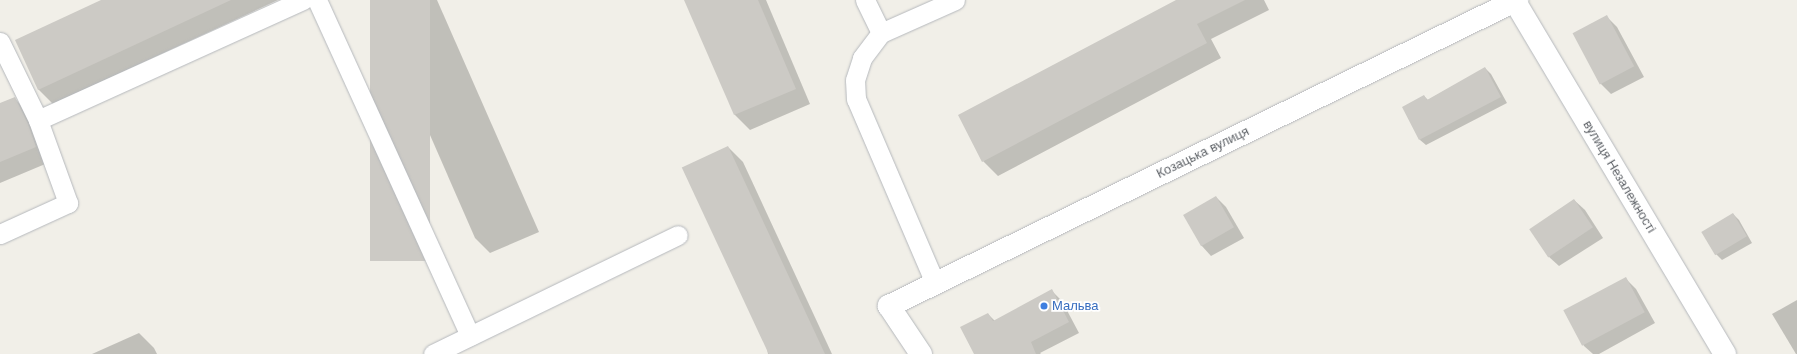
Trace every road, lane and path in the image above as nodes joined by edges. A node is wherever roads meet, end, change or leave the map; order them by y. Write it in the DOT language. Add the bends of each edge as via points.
graph roads {
  1 [pos="303,0"];
  2 [pos="317,0"];
  3 [pos="865,0"];
  4 [pos="955,0"];
  5 [pos="1515,0"];
  6 [pos="881,33"];
  7 [pos="0,42"];
  8 [pos="38,120"];
  9 [pos="0,234"];
  10 [pos="678,235"];
  11 [pos="935,283"];
  12 [pos="470,336"];
  13 [pos="434,354"];
  14 [pos="921,354"];
  15 [pos="1725,354"];
  1 -- 8 [label="lane"];
  2 -- 12 [label="lane"];
  3 -- 6 [label="lane"];
  4 -- 6 [label="lane"];
  5 -- 11 [label="street, Козацька вулиця"];
  5 -- 15 [label="street, вулиця Незалежності"];
  6 -- 11 [label="lane" via="862,58 855,80 856,99"];
  7 -- 8 [label="lane"];
  8 -- 9 [label="lane" via="68,204"];
  10 -- 12 [label="lane"];
  11 -- 14 [label="street, Козацька вулиця" via="889,306"];
  12 -- 13 [label="lane"];
}
